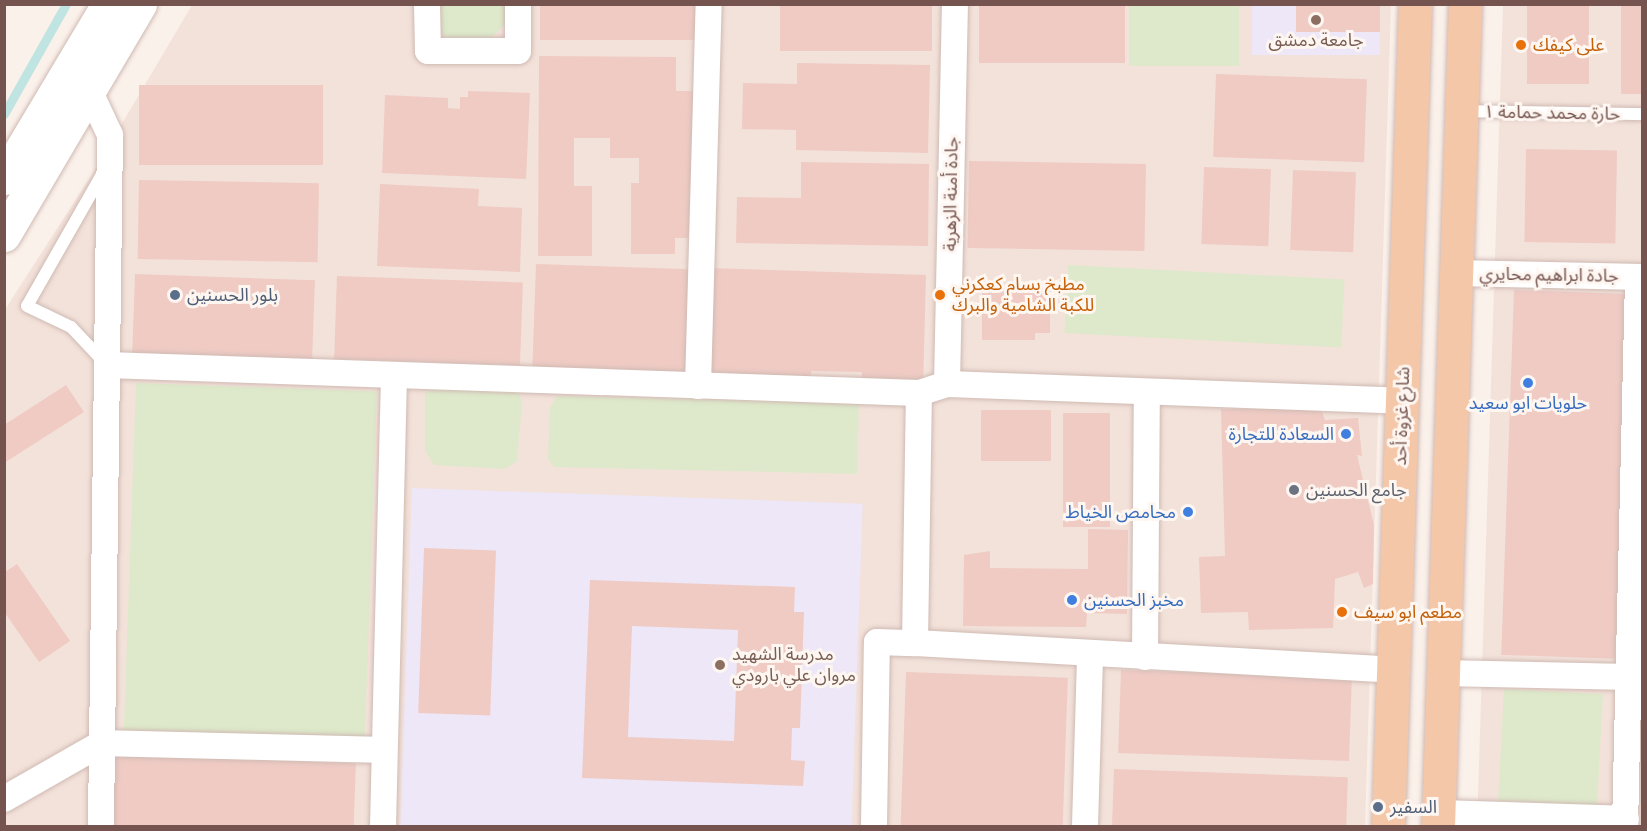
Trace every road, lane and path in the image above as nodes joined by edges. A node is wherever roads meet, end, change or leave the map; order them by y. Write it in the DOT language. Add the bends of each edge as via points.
graph roads {
  1 [pos="108,4"];
  2 [pos="140,4"];
  3 [pos="427,4"];
  4 [pos="518,4"];
  5 [pos="709,4"];
  6 [pos="955,4"];
  7 [pos="1415,4"];
  8 [pos="1464,4"];
  9 [pos="89,90"];
  10 [pos="1461,111"];
  11 [pos="1642,114"];
  12 [pos="110,161"];
  13 [pos="4,178"];
  14 [pos="4,235"];
  15 [pos="1456,273"];
  16 [pos="1640,277"];
  17 [pos="107,365"];
  18 [pos="394,376"];
  19 [pos="947,384"];
  20 [pos="698,386"];
  21 [pos="1147,392"];
  22 [pos="919,393"];
  23 [pos="1402,401"];
  24 [pos="1637,518"];
  25 [pos="915,643"];
  26 [pos="1090,654"];
  27 [pos="1145,657"];
  28 [pos="1394,670"];
  29 [pos="1443,673"];
  30 [pos="1629,677"];
  31 [pos="102,743"];
  32 [pos="384,750"];
  33 [pos="4,799"];
  34 [pos="1438,820"];
  35 [pos="1626,823"];
  36 [pos="101,826"];
  37 [pos="383,826"];
  38 [pos="874,826"];
  39 [pos="1085,826"];
  40 [pos="1389,826"];
  1 -- 13 [label="main road"];
  2 -- 9 [label="main road"];
  3 -- 4 [label="street" via="428,51 462,51 518,51"];
  5 -- 20 [label="street"];
  6 -- 19 [label="street, جادة أمنة الزهرية"];
  7 -- 23 [label="main road, شارع غزوة أحد"];
  8 -- 10 [label="main road"];
  9 -- 12 [label="street" via="110,135"];
  9 -- 14 [label="main road"];
  10 -- 11 [label="lane, حارة محمد حمامة ١"];
  10 -- 15 [label="main road"];
  12 -- 17 [label="street"];
  12 -- 17 [label="lane" via="27,306 71,327"];
  15 -- 16 [label="street, جادة ابراهيم محايري"];
  15 -- 29 [label="main road"];
  16 -- 24 [label="street"];
  17 -- 18 [label="street"];
  17 -- 31 [label="street"];
  18 -- 20 [label="street"];
  18 -- 32 [label="street"];
  19 -- 21 [label="street"];
  19 -- 22 [label="street"];
  20 -- 22 [label="street"];
  21 -- 23 [label="street"];
  21 -- 27 [label="street"];
  22 -- 25 [label="street"];
  23 -- 28 [label="main road, شارع غزوة أحد"];
  24 -- 30 [label="street"];
  25 -- 26 [label="street"];
  25 -- 38 [label="street" via="877,642"];
  26 -- 27 [label="street"];
  26 -- 39 [label="street"];
  27 -- 28 [label="street"];
  28 -- 40 [label="main road, شارع غزوة أحد"];
  29 -- 30 [label="street"];
  29 -- 34 [label="main road"];
  30 -- 35 [label="street"];
  31 -- 32 [label="street"];
  31 -- 33 [label="street"];
  31 -- 36 [label="street"];
  32 -- 37 [label="street"];
  34 -- 35 [label="street"];
}
